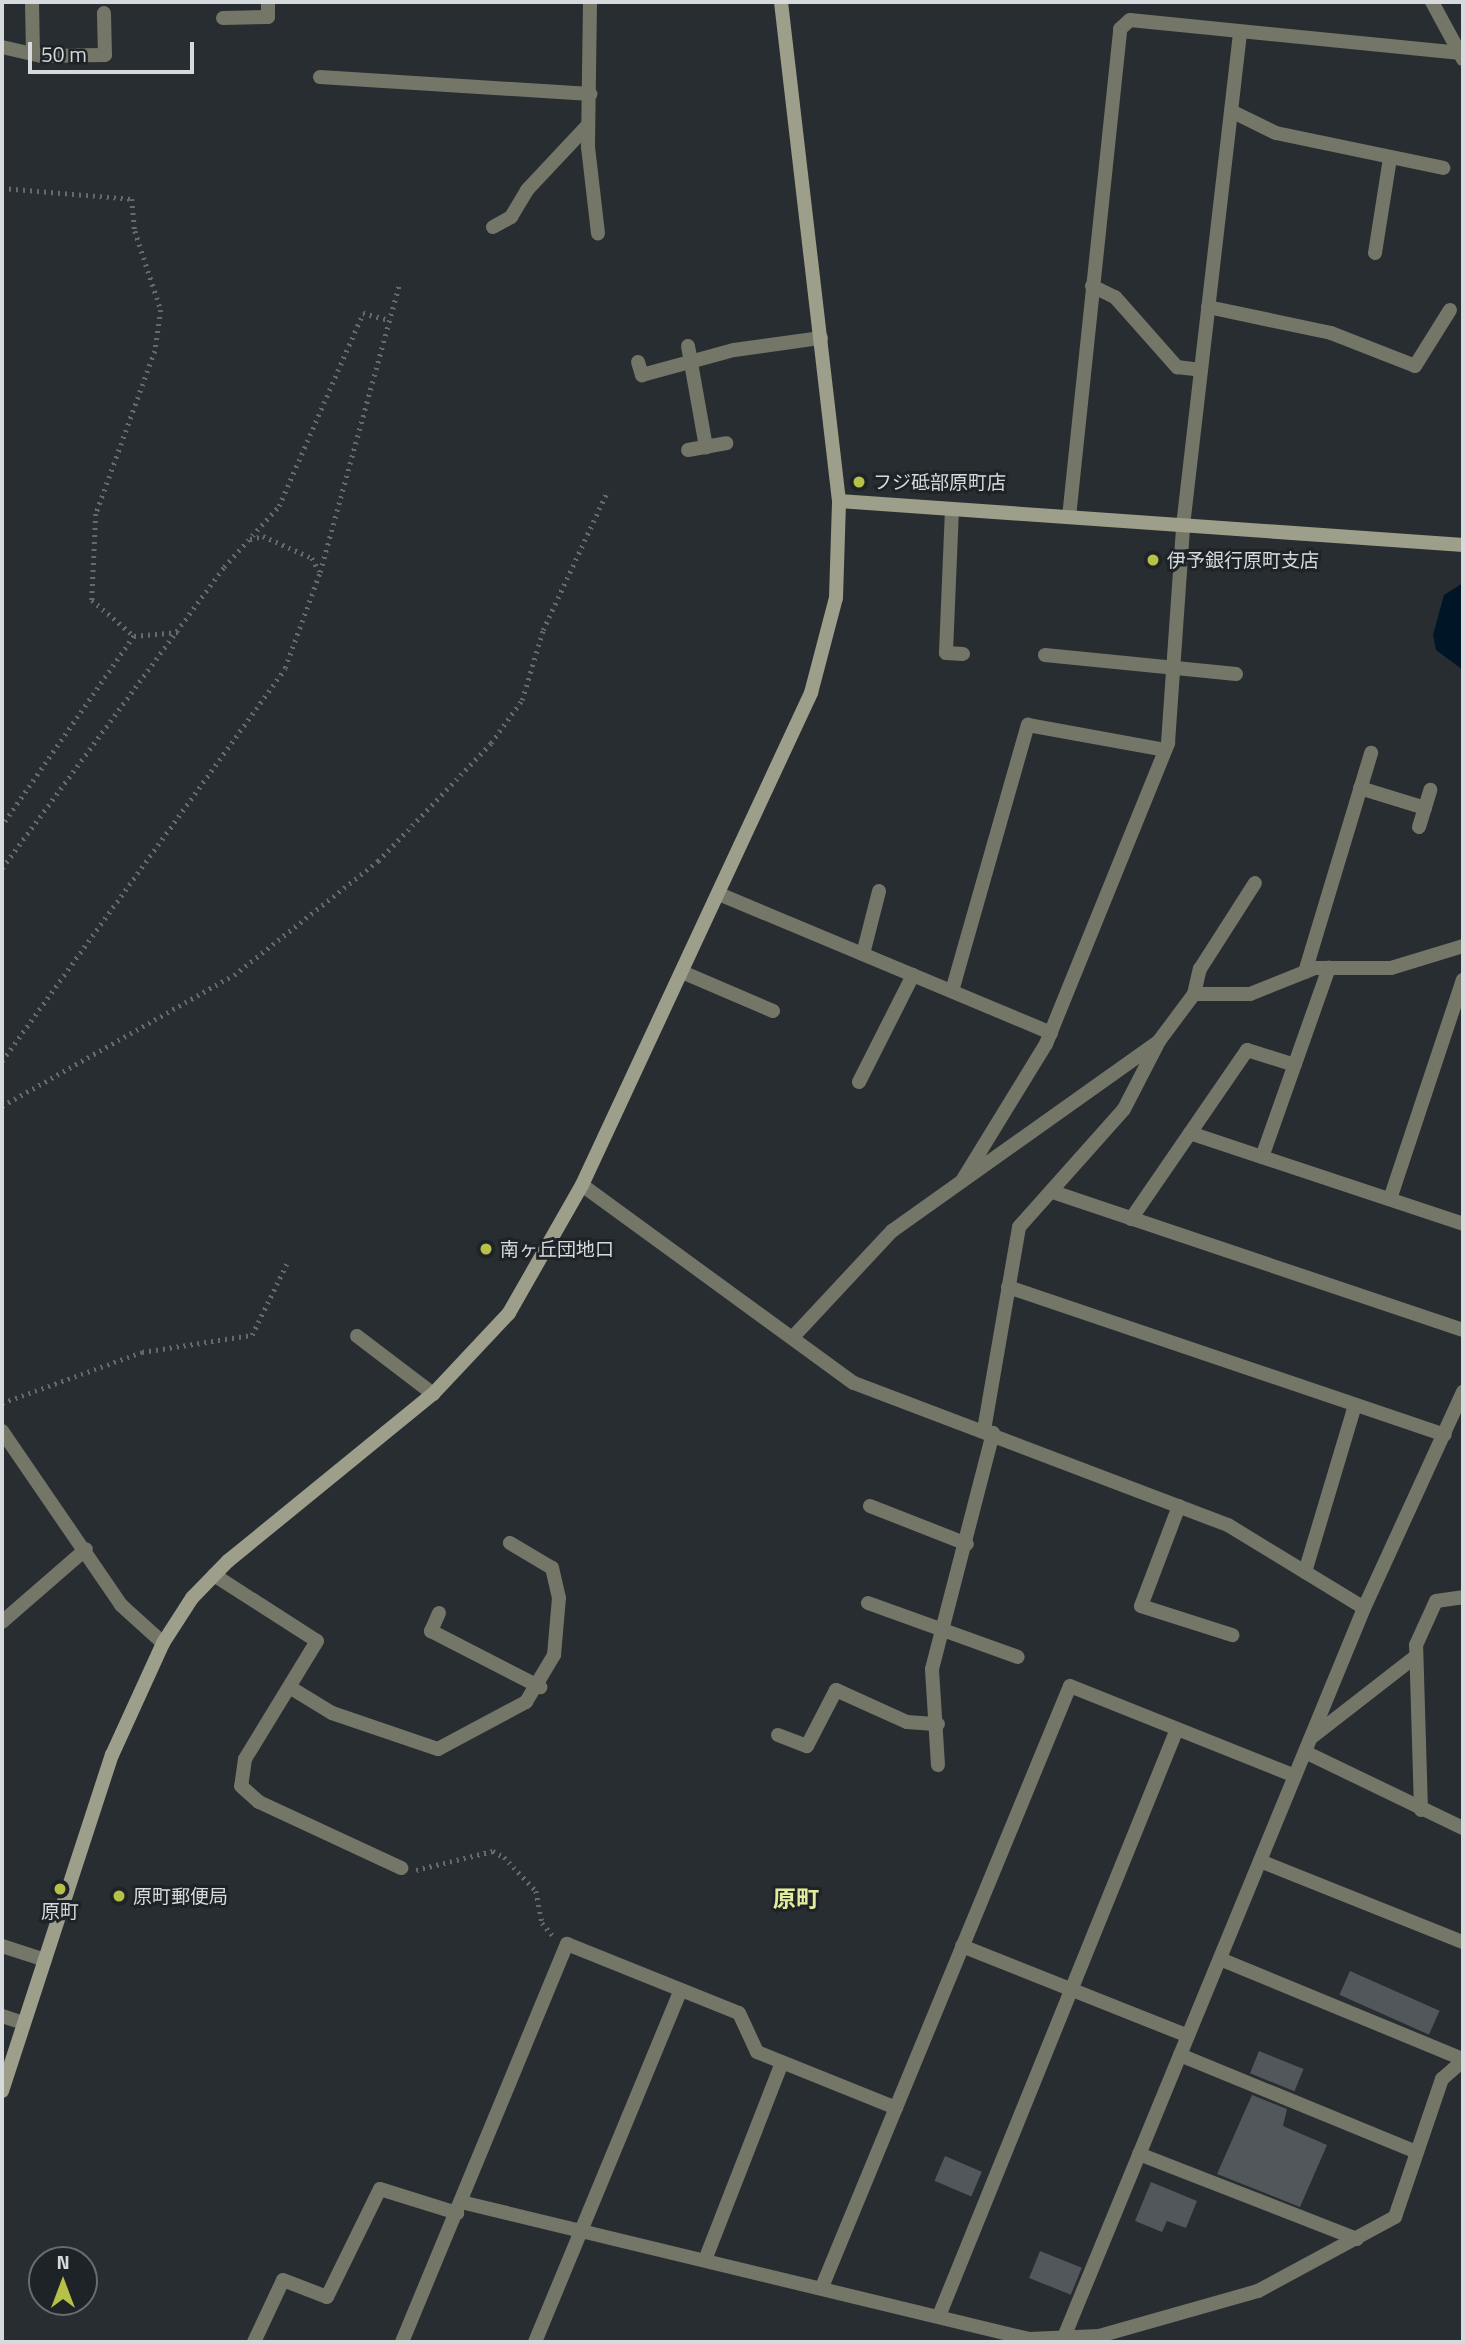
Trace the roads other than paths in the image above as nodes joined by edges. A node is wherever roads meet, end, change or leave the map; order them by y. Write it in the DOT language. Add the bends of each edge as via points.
graph roads {
  1 [pos="32,2"];
  2 [pos="268,2"];
  3 [pos="590,2"];
  4 [pos="781,2"];
  5 [pos="1432,2"];
  6 [pos="104,13"];
  7 [pos="223,18"];
  8 [pos="1240,33"];
  9 [pos="2,47"];
  10 [pos="33,54"];
  11 [pos="1462,56"];
  12 [pos="320,77"];
  13 [pos="590,94"];
  14 [pos="1231,111"];
  15 [pos="588,125"];
  16 [pos="1390,158"];
  17 [pos="1443,168"];
  18 [pos="493,228"];
  19 [pos="598,233"];
  20 [pos="1375,253"];
  21 [pos="1091,286"];
  22 [pos="1208,307"];
  23 [pos="1450,310"];
  24 [pos="821,338"];
  25 [pos="688,346"];
  26 [pos="638,362"];
  27 [pos="691,362"];
  28 [pos="1201,370"];
  29 [pos="726,443"];
  30 [pos="706,447"];
  31 [pos="688,450"];
  32 [pos="839,501"];
  33 [pos="952,509"];
  34 [pos="1069,517"];
  35 [pos="1183,526"];
  36 [pos="1463,545"];
  37 [pos="963,654"];
  38 [pos="1045,655"];
  39 [pos="1173,669"];
  40 [pos="1236,674"];
  41 [pos="1165,750"];
  42 [pos="1371,753"];
  43 [pos="1360,788"];
  44 [pos="1430,790"];
  45 [pos="1425,808"];
  46 [pos="1419,827"];
  47 [pos="1255,883"];
  48 [pos="879,891"];
  49 [pos="719,894"];
  50 [pos="1463,946"];
  51 [pos="863,954"];
  52 [pos="1329,968"];
  53 [pos="682,972"];
  54 [pos="1305,972"];
  55 [pos="913,975"];
  56 [pos="1463,980"];
  57 [pos="952,991"];
  58 [pos="1194,994"];
  59 [pos="773,1011"];
  60 [pos="1051,1033"];
  61 [pos="1159,1041"];
  62 [pos="1295,1065"];
  63 [pos="859,1082"];
  64 [pos="1190,1133"];
  65 [pos="1262,1157"];
  66 [pos="962,1181"];
  67 [pos="582,1185"];
  68 [pos="1053,1192"];
  69 [pos="1390,1199"];
  70 [pos="1131,1219"];
  71 [pos="1463,1224"];
  72 [pos="1008,1287"];
  73 [pos="1463,1330"];
  74 [pos="358,1336"];
  75 [pos="793,1337"];
  76 [pos="1463,1392"];
  77 [pos="433,1394"];
  78 [pos="1355,1405"];
  79 [pos="2,1431"];
  80 [pos="988,1431"];
  81 [pos="1445,1435"];
  82 [pos="870,1506"];
  83 [pos="1179,1506"];
  84 [pos="510,1542"];
  85 [pos="967,1544"];
  86 [pos="86,1549"];
  87 [pos="1305,1572"];
  88 [pos="215,1575"];
  89 [pos="1463,1597"];
  90 [pos="868,1604"];
  91 [pos="1364,1608"];
  92 [pos="439,1613"];
  93 [pos="2,1622"];
  94 [pos="941,1630"];
  95 [pos="1232,1635"];
  96 [pos="163,1643"];
  97 [pos="1416,1656"];
  98 [pos="1018,1657"];
  99 [pos="540,1686"];
  100 [pos="290,1688"];
  101 [pos="939,1724"];
  102 [pos="1177,1729"];
  103 [pos="778,1735"];
  104 [pos="1308,1745"];
  105 [pos="938,1765"];
  106 [pos="1295,1776"];
  107 [pos="1421,1810"];
  108 [pos="1463,1828"];
  109 [pos="1260,1861"];
  110 [pos="401,1868"];
  111 [pos="1463,1942"];
  112 [pos="2,1946"];
  113 [pos="962,1946"];
  114 [pos="1220,1959"];
  115 [pos="45,1960"];
  116 [pos="681,1990"];
  117 [pos="1072,1990"];
  118 [pos="2,2016"];
  119 [pos="24,2023"];
  120 [pos="1188,2036"];
  121 [pos="1180,2055"];
  122 [pos="1463,2060"];
  123 [pos="782,2063"];
  124 [pos="2,2091"];
  125 [pos="895,2108"];
  126 [pos="1417,2152"];
  127 [pos="1139,2154"];
  128 [pos="459,2208"];
  129 [pos="580,2231"];
  130 [pos="1357,2239"];
  131 [pos="705,2260"];
  132 [pos="822,2287"];
  133 [pos="939,2316"];
  134 [pos="1064,2337"];
  135 [pos="254,2342"];
  136 [pos="402,2342"];
  137 [pos="535,2342"];
  1 -- 10 [label="street"];
  2 -- 7 [label="street" via="268,17"];
  3 -- 13 [label="street"];
  4 -- 24 [label="street"];
  5 -- 11 [label="street"];
  6 -- 10 [label="street" via="105,55"];
  8 -- 11 [label="street"];
  8 -- 14 [label="street"];
  8 -- 21 [label="street" via="1130,20 1120,29"];
  9 -- 10 [label="street"];
  12 -- 13 [label="street"];
  13 -- 15 [label="street"];
  14 -- 16 [label="street" via="1276,133"];
  14 -- 22 [label="street"];
  15 -- 18 [label="street" via="527,190 511,217"];
  15 -- 19 [label="street"];
  16 -- 17 [label="street"];
  16 -- 20 [label="street"];
  21 -- 28 [label="street" via="1115,296 1177,367"];
  21 -- 34 [label="street"];
  22 -- 23 [label="street" via="1331,332 1415,366"];
  22 -- 28 [label="street"];
  24 -- 27 [label="street"];
  24 -- 32 [label="street"];
  25 -- 27 [label="street"];
  26 -- 27 [label="street" via="642,375"];
  27 -- 30 [label="street"];
  28 -- 35 [label="street"];
  29 -- 30 [label="street"];
  30 -- 31 [label="street"];
  32 -- 33 [label="street"];
  32 -- 49 [label="street" via="836,598 825,647 802,714"];
  33 -- 34 [label="street"];
  33 -- 37 [label="street" via="946,653"];
  34 -- 35 [label="street"];
  35 -- 36 [label="street"];
  35 -- 39 [label="street"];
  38 -- 39 [label="street"];
  39 -- 40 [label="street"];
  39 -- 41 [label="street"];
  41 -- 57 [label="street" via="1028,725"];
  41 -- 60 [label="street"];
  42 -- 43 [label="street"];
  43 -- 45 [label="street"];
  43 -- 54 [label="street"];
  44 -- 45 [label="street"];
  45 -- 46 [label="street"];
  47 -- 58 [label="street" via="1200,970"];
  48 -- 51 [label="street"];
  49 -- 51 [label="street"];
  49 -- 53 [label="street"];
  50 -- 52 [label="street" via="1391,968"];
  51 -- 55 [label="street"];
  52 -- 54 [label="street"];
  52 -- 62 [label="street"];
  53 -- 59 [label="street"];
  53 -- 67 [label="street"];
  54 -- 58 [label="street" via="1250,994"];
  55 -- 57 [label="street"];
  55 -- 63 [label="street"];
  56 -- 69 [label="street"];
  57 -- 60 [label="street"];
  58 -- 61 [label="street"];
  60 -- 66 [label="street"];
  61 -- 66 [label="street"];
  61 -- 68 [label="street" via="1124,1110"];
  62 -- 64 [label="street" via="1247,1050"];
  62 -- 65 [label="street"];
  64 -- 65 [label="street"];
  64 -- 70 [label="street"];
  65 -- 69 [label="street"];
  66 -- 75 [label="street" via="852,1268"];
  67 -- 75 [label="street"];
  67 -- 77 [label="street" via="509,1312"];
  68 -- 70 [label="street"];
  68 -- 72 [label="street" via="1019,1227"];
  69 -- 71 [label="street"];
  70 -- 73 [label="street"];
  72 -- 78 [label="street"];
  72 -- 80 [label="street"];
  74 -- 77 [label="street"];
  75 -- 80 [label="street" via="854,1383"];
  76 -- 81 [label="street"];
  77 -- 88 [label="street"];
  78 -- 81 [label="street"];
  78 -- 87 [label="street"];
  79 -- 86 [label="street"];
  80 -- 83 [label="street"];
  80 -- 85 [label="street"];
  81 -- 91 [label="street"];
  82 -- 85 [label="street"];
  83 -- 87 [label="street" via="1228,1525"];
  83 -- 95 [label="street" via="1141,1606"];
  84 -- 99 [label="street" via="552,1568 557,1581 558,1638"];
  85 -- 94 [label="street"];
  86 -- 93 [label="street"];
  86 -- 96 [label="street" via="121,1605"];
  87 -- 91 [label="street"];
  88 -- 96 [label="street"];
  88 -- 100 [label="street" via="317,1641"];
  89 -- 97 [label="street" via="1436,1601"];
  90 -- 94 [label="street"];
  91 -- 104 [label="street"];
  92 -- 99 [label="street" via="431,1631"];
  94 -- 98 [label="street"];
  94 -- 101 [label="street" via="932,1669"];
  96 -- 115 [label="street" via="112,1755"];
  97 -- 104 [label="street"];
  97 -- 107 [label="street"];
  99 -- 100 [label="street" via="526,1702 438,1749 332,1713"];
  100 -- 110 [label="street" via="245,1759 242,1786 259,1802"];
  101 -- 103 [label="street" via="907,1722 836,1690 807,1746"];
  101 -- 105 [label="street"];
  102 -- 106 [label="street"];
  102 -- 113 [label="street" via="1070,1686"];
  102 -- 117 [label="street"];
  104 -- 106 [label="street"];
  104 -- 107 [label="street"];
  106 -- 109 [label="street"];
  107 -- 108 [label="street"];
  109 -- 111 [label="street"];
  109 -- 114 [label="street"];
  112 -- 115 [label="street"];
  113 -- 117 [label="street"];
  113 -- 125 [label="street"];
  114 -- 120 [label="street"];
  114 -- 122 [label="street"];
  115 -- 119 [label="street"];
  116 -- 123 [label="street" via="739,2013 757,2052"];
  116 -- 128 [label="street" via="567,1944"];
  116 -- 129 [label="street"];
  117 -- 120 [label="street"];
  117 -- 133 [label="street"];
  118 -- 119 [label="street"];
  119 -- 124 [label="street"];
  120 -- 121 [label="street"];
  121 -- 126 [label="street"];
  121 -- 127 [label="street"];
  122 -- 126 [label="street" via="1442,2079"];
  123 -- 125 [label="street"];
  123 -- 131 [label="street"];
  125 -- 132 [label="street"];
  126 -- 130 [label="street" via="1395,2217"];
  127 -- 130 [label="street"];
  127 -- 134 [label="street"];
  128 -- 129 [label="street"];
  128 -- 135 [label="street" via="380,2189 327,2297 283,2280"];
  128 -- 136 [label="street"];
  129 -- 131 [label="street"];
  129 -- 137 [label="street"];
  130 -- 134 [label="street" via="1258,2291 1099,2336"];
  131 -- 132 [label="street"];
  132 -- 133 [label="street"];
  133 -- 134 [label="street" via="1029,2339"];
}
